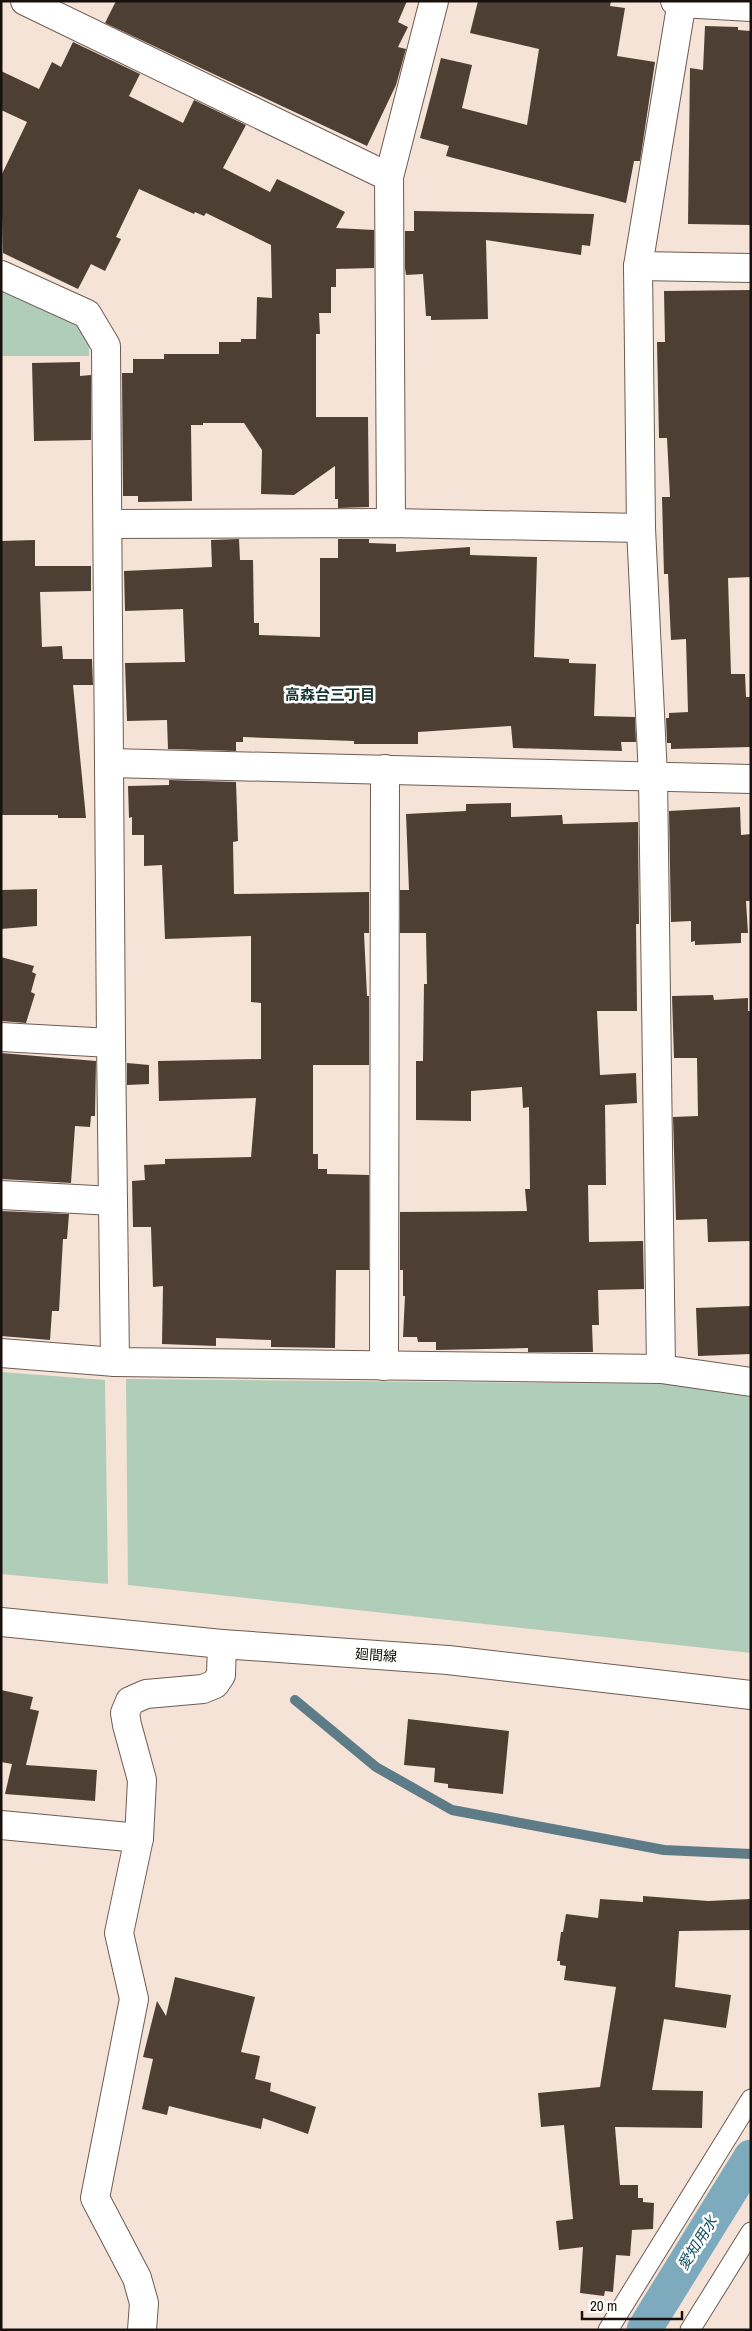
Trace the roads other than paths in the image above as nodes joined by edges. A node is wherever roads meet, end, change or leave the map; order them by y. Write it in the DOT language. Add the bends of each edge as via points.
graph roads {
  1 [pos="25,1"];
  2 [pos="434,1"];
  3 [pos="679,2"];
  4 [pos="751,7"];
  5 [pos="389,177"];
  6 [pos="638,266"];
  7 [pos="751,268"];
  8 [pos="1,276"];
  9 [pos="391,523"];
  10 [pos="108,524"];
  11 [pos="640,528"];
  12 [pos="110,762"];
  13 [pos="385,769"];
  14 [pos="653,776"];
  15 [pos="751,779"];
  16 [pos="1,1037"];
  17 [pos="111,1043"];
  18 [pos="1,1195"];
  19 [pos="113,1201"];
  20 [pos="1,1353"];
  21 [pos="115,1362"];
  22 [pos="384,1366"];
  23 [pos="661,1368"];
  24 [pos="751,1382"];
  25 [pos="1,1622"];
  26 [pos="222,1644"];
  27 [pos="751,1695"];
  28 [pos="1,1825"];
  29 [pos="140,1838"];
  30 [pos="751,2099"];
  31 [pos="751,2232"];
  32 [pos="142,2330"];
  33 [pos="608,2330"];
  34 [pos="690,2330"];
  1 -- 5 [label="street"];
  2 -- 5 [label="street"];
  3 -- 4 [label="street"];
  3 -- 6 [label="street"];
  5 -- 9 [label="street"];
  6 -- 7 [label="street"];
  6 -- 11 [label="street"];
  8 -- 10 [label="street" via="87,314 106,346"];
  9 -- 10 [label="street"];
  9 -- 11 [label="street"];
  10 -- 12 [label="street"];
  11 -- 14 [label="street"];
  12 -- 13 [label="street"];
  12 -- 17 [label="street"];
  13 -- 14 [label="street"];
  13 -- 22 [label="street"];
  14 -- 15 [label="street"];
  14 -- 23 [label="street"];
  16 -- 17 [label="street"];
  17 -- 19 [label="street"];
  18 -- 19 [label="street"];
  19 -- 21 [label="street"];
  20 -- 21 [label="street"];
  21 -- 22 [label="street"];
  22 -- 23 [label="street"];
  23 -- 24 [label="street"];
  25 -- 26 [label="street, 廻間線"];
  26 -- 27 [label="street, 廻間線" via="448,1660"];
  26 -- 29 [label="street" via="221,1675 215,1684 203,1689 146,1694 130,1701 125,1713 142,1780"];
  28 -- 29 [label="street"];
  29 -- 32 [label="street" via="119,1933 134,1999 96,2198 137,2278 144,2303"];
  30 -- 33 [label="lane"];
  31 -- 34 [label="lane"];
}
